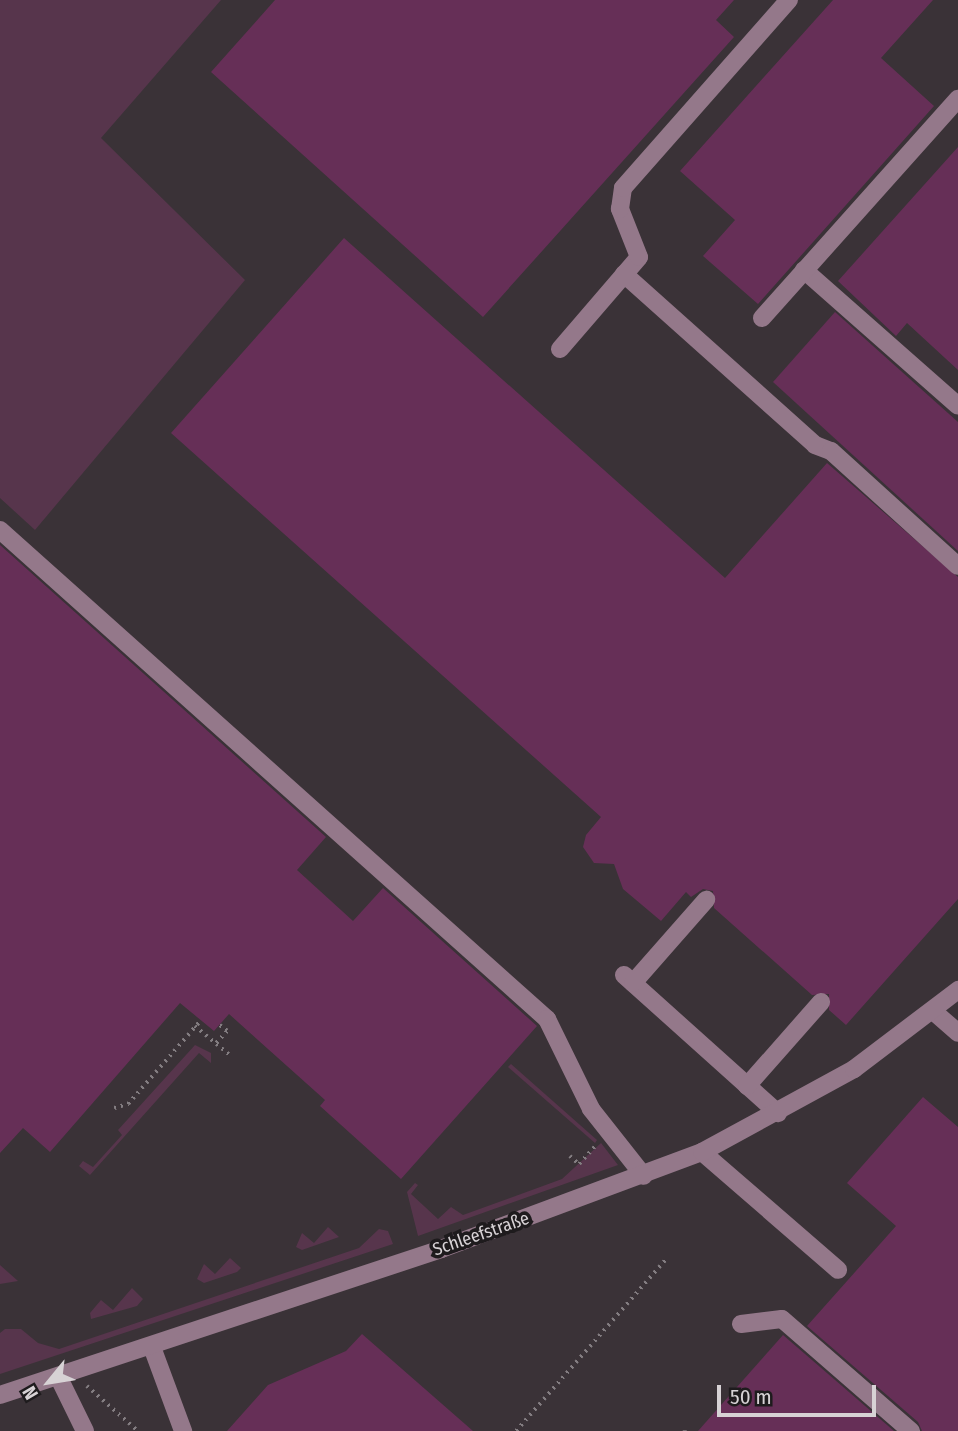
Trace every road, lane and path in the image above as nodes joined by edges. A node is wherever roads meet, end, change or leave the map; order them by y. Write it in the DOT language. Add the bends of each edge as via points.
graph roads {
  1 [pos="789,0"];
  2 [pos="958,99"];
  3 [pos="804,270"];
  4 [pos="624,274"];
  5 [pos="762,318"];
  6 [pos="560,349"];
  7 [pos="958,406"];
  8 [pos="0,530"];
  9 [pos="958,566"];
  10 [pos="706,900"];
  11 [pos="958,990"];
  12 [pos="821,1002"];
  13 [pos="933,1011"];
  14 [pos="201,1020"];
  15 [pos="219,1025"];
  16 [pos="195,1026"];
  17 [pos="958,1033"];
  18 [pos="216,1044"];
  19 [pos="231,1056"];
  20 [pos="747,1086"];
  21 [pos="114,1108"];
  22 [pos="778,1113"];
  23 [pos="610,1133"];
  24 [pos="702,1152"];
  25 [pos="570,1156"];
  26 [pos="644,1176"];
  27 [pos="667,1258"];
  28 [pos="838,1270"];
  29 [pos="741,1324"];
  30 [pos="152,1347"];
  31 [pos="65,1376"];
  32 [pos="0,1395"];
  33 [pos="85,1431"];
  34 [pos="138,1431"];
  35 [pos="183,1431"];
  36 [pos="516,1431"];
  37 [pos="911,1431"];
  1 -- 4 [label="street" via="623,188 620,209 639,257"];
  2 -- 3 [label="street"];
  3 -- 5 [label="street"];
  3 -- 7 [label="street"];
  4 -- 6 [label="street"];
  4 -- 9 [label="street" via="815,446 831,452"];
  8 -- 23 [label="street" via="547,1019 591,1109"];
  10 -- 20 [label="street" via="628,979"];
  11 -- 13 [label="street, Schleefstraße"];
  12 -- 20 [label="street"];
  13 -- 17 [label="street"];
  13 -- 22 [label="street, Schleefstraße" via="854,1069"];
  14 -- 16 [label="path"];
  15 -- 18 [label="path" via="226,1031"];
  16 -- 18 [label="path"];
  16 -- 21 [label="path" via="128,1104"];
  18 -- 19 [label="path"];
  20 -- 22 [label="street"];
  22 -- 24 [label="street, Schleefstraße"];
  23 -- 25 [label="path" via="579,1164"];
  23 -- 26 [label="street"];
  24 -- 26 [label="street, Schleefstraße"];
  24 -- 28 [label="street"];
  26 -- 30 [label="street, Schleefstraße"];
  27 -- 36 [label="path"];
  29 -- 37 [label="street" via="782,1319"];
  30 -- 31 [label="street, Schleefstraße"];
  30 -- 35 [label="street"];
  31 -- 32 [label="street, Schleefstraße"];
  31 -- 33 [label="street"];
  31 -- 34 [label="path"];
}
